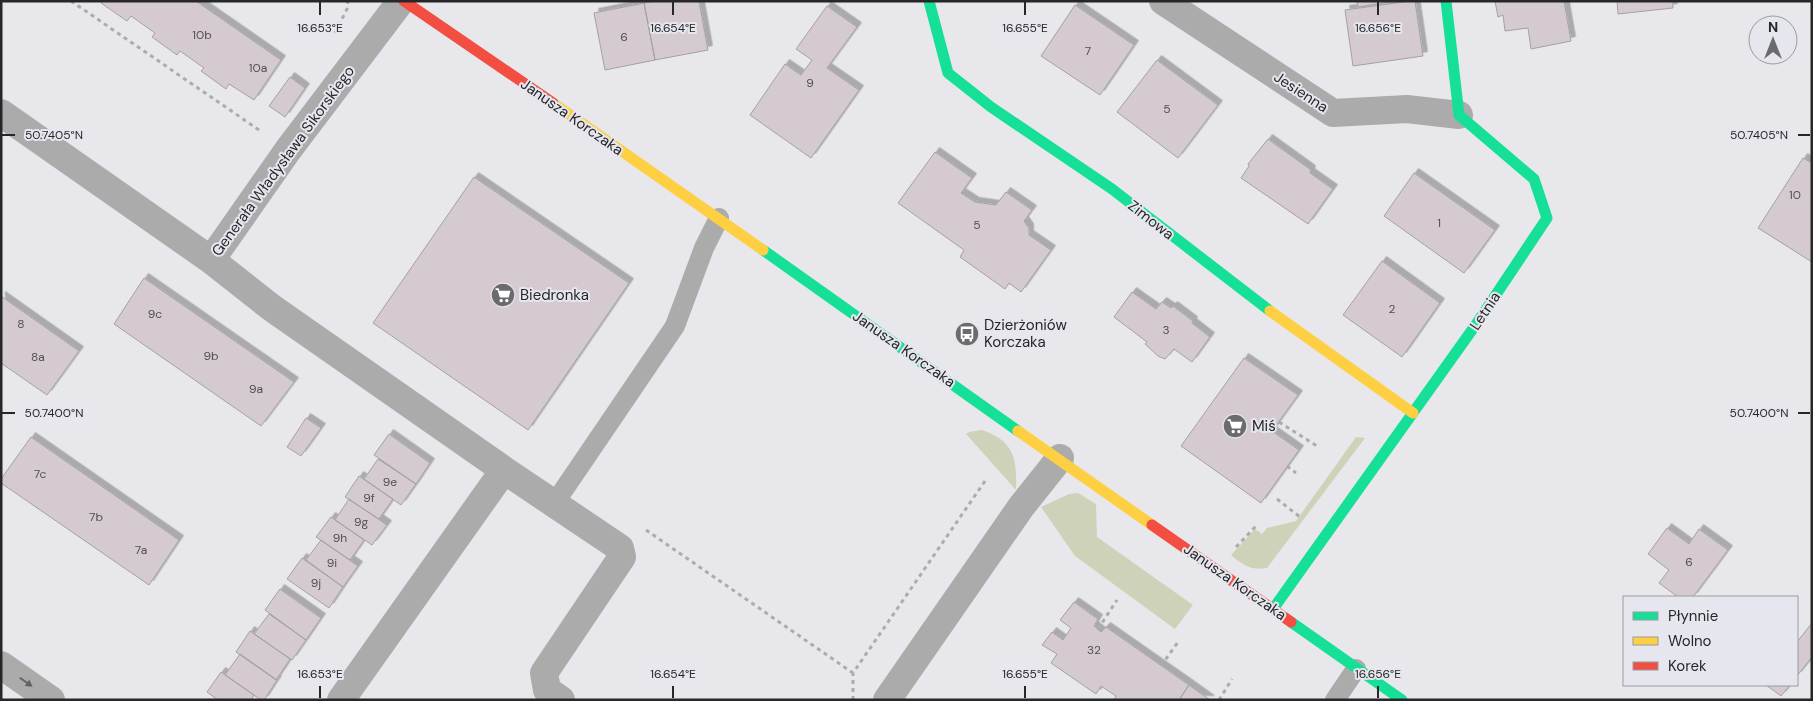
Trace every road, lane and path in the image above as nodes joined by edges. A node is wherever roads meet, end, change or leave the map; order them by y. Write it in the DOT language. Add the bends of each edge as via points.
graph roads {
  1 [pos="71,1"];
  2 [pos="402,1"];
  3 [pos="929,1"];
  4 [pos="1163,1"];
  5 [pos="1446,1"];
  6 [pos="1,113"];
  7 [pos="1459,115"];
  8 [pos="288,150"];
  9 [pos="719,218"];
  10 [pos="211,260"];
  11 [pos="1413,413"];
  12 [pos="1279,422"];
  13 [pos="1317,446"];
  14 [pos="1060,458"];
  15 [pos="1287,466"];
  16 [pos="504,470"];
  17 [pos="1296,473"];
  18 [pos="985,481"];
  19 [pos="1277,499"];
  20 [pos="554,504"];
  21 [pos="1299,516"];
  22 [pos="1256,526"];
  23 [pos="644,528"];
  24 [pos="1236,547"];
  25 [pos="1117,600"];
  26 [pos="1273,609"];
  27 [pos="1098,629"];
  28 [pos="1178,642"];
  29 [pos="1,665"];
  30 [pos="1161,666"];
  31 [pos="1356,669"];
  32 [pos="853,673"];
  33 [pos="1232,679"];
  34 [pos="51,700"];
  35 [pos="341,700"];
  36 [pos="561,700"];
  37 [pos="853,700"];
  38 [pos="887,700"];
  39 [pos="1218,700"];
  40 [pos="1335,700"];
  41 [pos="1402,700"];
  1 -- 8 [label="path"];
  2 -- 8 [label="street, Generała Władysława Sikorskiego"];
  2 -- 9 [label="street, Janusza Korczaka"];
  3 -- 11 [label="street, Zimowa" via="948,73 991,107 1112,189 1260,304"];
  4 -- 7 [label="street, Jesienna" via="1333,113 1407,109"];
  5 -- 7 [label="street"];
  6 -- 10 [label="street, Generała Władysława Sikorskiego"];
  7 -- 11 [label="street, Letnia" via="1534,179 1547,218"];
  8 -- 10 [label="street, Generała Władysława Sikorskiego"];
  9 -- 14 [label="street, Janusza Korczaka"];
  9 -- 20 [label="lane" via="704,248 675,326"];
  10 -- 16 [label="street" via="272,308"];
  11 -- 26 [label="street, Letnia"];
  12 -- 13 [label="path"];
  14 -- 26 [label="street, Janusza Korczaka"];
  14 -- 38 [label="street" via="1021,507"];
  15 -- 17 [label="path"];
  16 -- 20 [label="street"];
  16 -- 35 [label="street"];
  18 -- 32 [label="path"];
  19 -- 21 [label="path"];
  20 -- 36 [label="street" via="620,548 622,556 544,673 547,690"];
  22 -- 24 [label="path"];
  23 -- 32 [label="path"];
  25 -- 27 [label="path"];
  26 -- 31 [label="street, Janusza Korczaka"];
  28 -- 30 [label="path"];
  29 -- 34 [label="street, one-way"];
  31 -- 40 [label="lane"];
  31 -- 41 [label="street, Janusza Korczaka"];
  32 -- 37 [label="path"];
  33 -- 39 [label="path"];
}
